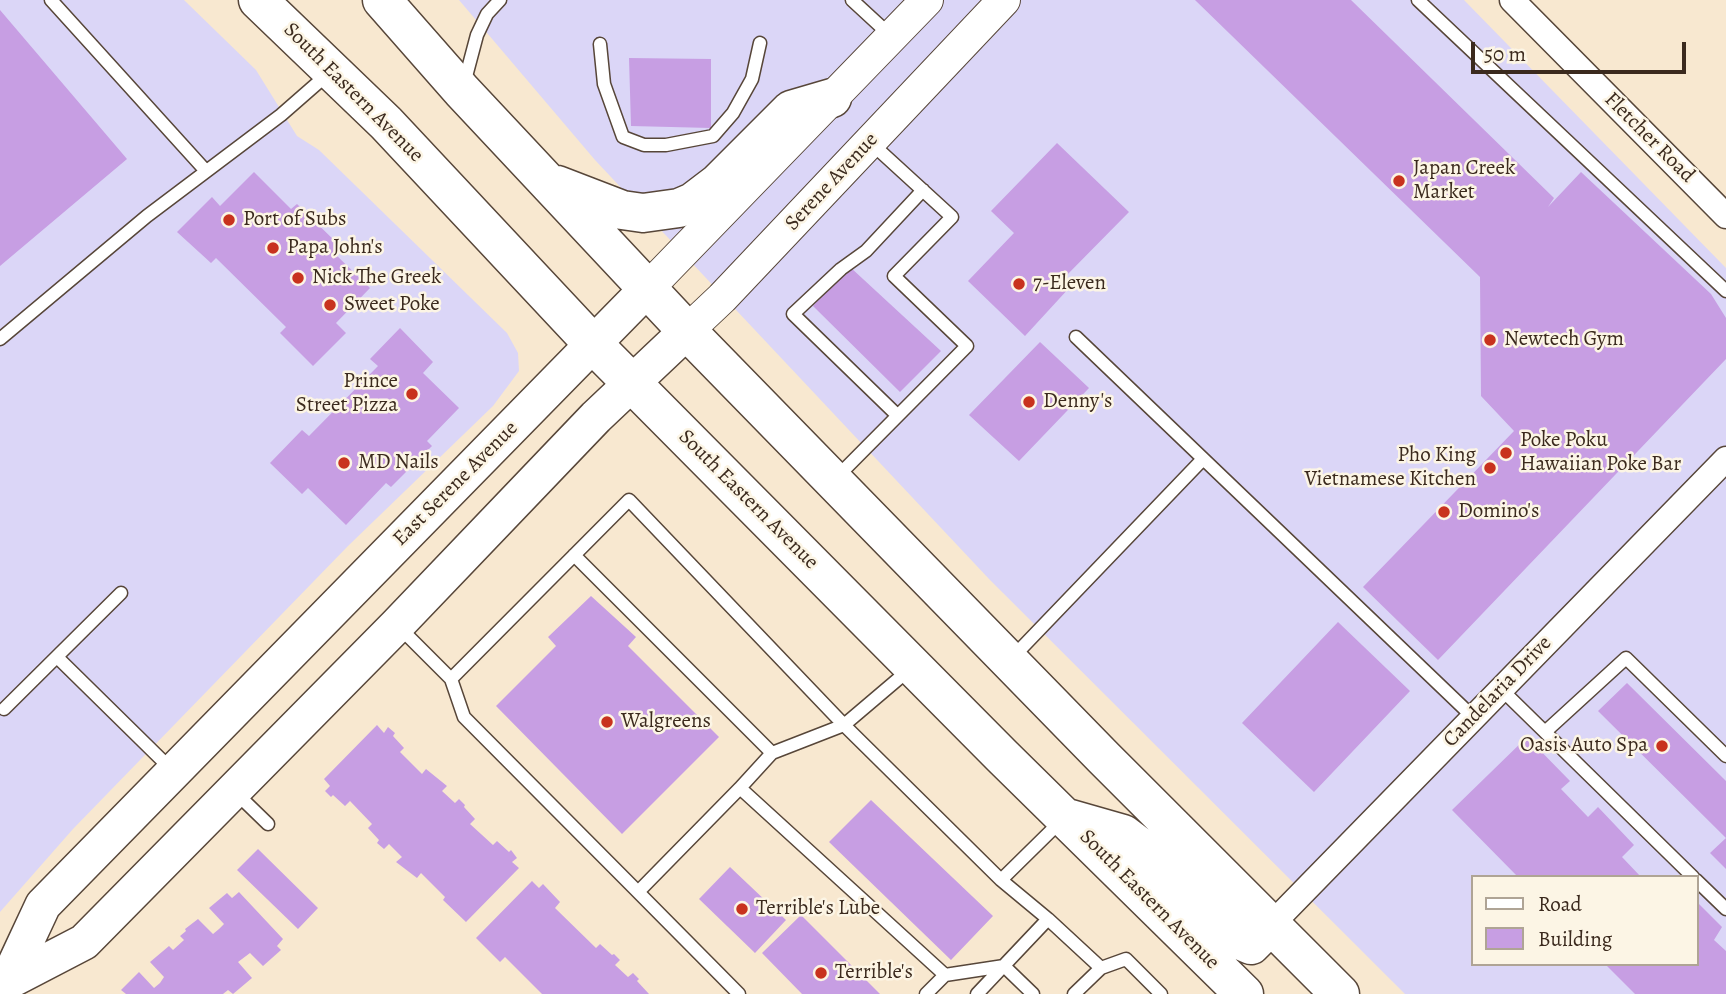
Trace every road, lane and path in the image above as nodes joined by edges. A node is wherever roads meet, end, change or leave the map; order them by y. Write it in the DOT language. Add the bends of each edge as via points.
graph roads {
  1 [pos="51,0"];
  2 [pos="258,0"];
  3 [pos="382,0"];
  4 [pos="500,0"];
  5 [pos="852,0"];
  6 [pos="927,0"];
  7 [pos="1004,0"];
  8 [pos="1418,0"];
  9 [pos="1526,5"];
  10 [pos="891,36"];
  11 [pos="760,43"];
  12 [pos="600,44"];
  13 [pos="331,71"];
  14 [pos="462,91"];
  15 [pos="832,98"];
  16 [pos="869,142"];
  17 [pos="205,170"];
  18 [pos="544,180"];
  19 [pos="923,190"];
  20 [pos="1726,216"];
  21 [pos="647,289"];
  22 [pos="1726,291"];
  23 [pos="687,331"];
  24 [pos="1076,338"];
  25 [pos="0,339"];
  26 [pos="594,345"];
  27 [pos="645,372"];
  28 [pos="897,415"];
  29 [pos="1203,459"];
  30 [pos="1726,459"];
  31 [pos="833,481"];
  32 [pos="574,555"];
  33 [pos="121,593"];
  34 [pos="397,625"];
  35 [pos="57,657"];
  36 [pos="1009,661"];
  37 [pos="913,666"];
  38 [pos="451,679"];
  39 [pos="1501,689"];
  40 [pos="4,709"];
  41 [pos="1474,717"];
  42 [pos="844,725"];
  43 [pos="1545,732"];
  44 [pos="772,753"];
  45 [pos="1726,756"];
  46 [pos="173,771"];
  47 [pos="740,788"];
  48 [pos="234,791"];
  49 [pos="1065,817"];
  50 [pos="268,824"];
  51 [pos="1692,875"];
  52 [pos="1001,880"];
  53 [pos="1698,881"];
  54 [pos="638,892"];
  55 [pos="1726,909"];
  56 [pos="1048,919"];
  57 [pos="1271,925"];
  58 [pos="1004,966"];
  59 [pos="1101,968"];
  60 [pos="945,975"];
  61 [pos="3,986"];
  62 [pos="739,994"];
  63 [pos="926,994"];
  64 [pos="977,994"];
  65 [pos="1033,994"];
  66 [pos="1074,994"];
  67 [pos="1161,994"];
  68 [pos="1244,994"];
  69 [pos="1339,994"];
  1 -- 17 [label="lane"];
  2 -- 13 [label="main road, South Eastern Avenue"];
  3 -- 14 [label="main road"];
  4 -- 14 [label="lane" via="477,35"];
  5 -- 10 [label="lane"];
  6 -- 10 [label="street, East Serene Avenue"];
  7 -- 16 [label="street, Serene Avenue"];
  8 -- 22 [label="lane"];
  9 -- 20 [label="street, Fletcher Road"];
  10 -- 15 [label="street, East Serene Avenue"];
  11 -- 12 [label="lane" via="752,79 733,113 713,136 666,145 644,145 623,137 604,84"];
  13 -- 17 [label="lane" via="281,115"];
  13 -- 26 [label="main road, South Eastern Avenue" via="386,123"];
  14 -- 18 [label="main road"];
  15 -- 18 [label="main road" via="791,110 718,183 679,208 643,213 622,210"];
  15 -- 21 [label="street, East Serene Avenue"];
  16 -- 19 [label="lane"];
  16 -- 23 [label="street, Serene Avenue"];
  17 -- 25 [label="lane"];
  18 -- 21 [label="main road"];
  19 -- 28 [label="lane" via="952,217 894,276 967,346"];
  19 -- 28 [label="lane" via="866,251 793,314"];
  21 -- 23 [label="main road"];
  21 -- 26 [label="main road, East Serene Avenue"];
  23 -- 27 [label="main road, Serene Avenue"];
  23 -- 31 [label="main road"];
  24 -- 29 [label="lane"];
  26 -- 27 [label="main road, South Eastern Avenue"];
  26 -- 46 [label="main road, East Serene Avenue"];
  27 -- 34 [label="main road, East Serene Avenue"];
  27 -- 37 [label="main road, South Eastern Avenue"];
  28 -- 31 [label="lane"];
  29 -- 36 [label="lane"];
  29 -- 41 [label="lane"];
  30 -- 39 [label="street, Candelaria Drive"];
  31 -- 36 [label="main road"];
  32 -- 38 [label="lane"];
  32 -- 42 [label="lane" via="629,500"];
  32 -- 44 [label="lane"];
  33 -- 35 [label="lane"];
  34 -- 38 [label="lane"];
  34 -- 48 [label="main road, East Serene Avenue"];
  35 -- 40 [label="lane"];
  35 -- 46 [label="lane"];
  36 -- 57 [label="main road"];
  37 -- 42 [label="lane"];
  37 -- 49 [label="main road, South Eastern Avenue"];
  38 -- 54 [label="lane" via="464,717"];
  39 -- 41 [label="street, Candelaria Drive"];
  39 -- 43 [label="lane"];
  41 -- 57 [label="street, Candelaria Drive"];
  42 -- 44 [label="lane"];
  42 -- 52 [label="lane"];
  43 -- 45 [label="lane" via="1626,658"];
  43 -- 51 [label="lane"];
  44 -- 47 [label="lane"];
  46 -- 61 [label="main road, East Serene Avenue" via="43,905"];
  47 -- 54 [label="lane"];
  47 -- 60 [label="lane"];
  48 -- 50 [label="lane"];
  48 -- 61 [label="main road, East Serene Avenue" via="85,942"];
  49 -- 52 [label="lane"];
  49 -- 57 [label="main road" via="1123,834 1234,938 1251,945"];
  49 -- 68 [label="main road, South Eastern Avenue"];
  52 -- 56 [label="lane"];
  53 -- 55 [label="lane"];
  54 -- 62 [label="lane"];
  56 -- 58 [label="lane"];
  56 -- 59 [label="lane"];
  57 -- 69 [label="main road"];
  58 -- 60 [label="lane"];
  58 -- 64 [label="lane"];
  58 -- 65 [label="lane"];
  59 -- 66 [label="lane"];
  59 -- 67 [label="lane" via="1126,959"];
  60 -- 63 [label="lane"];
}
